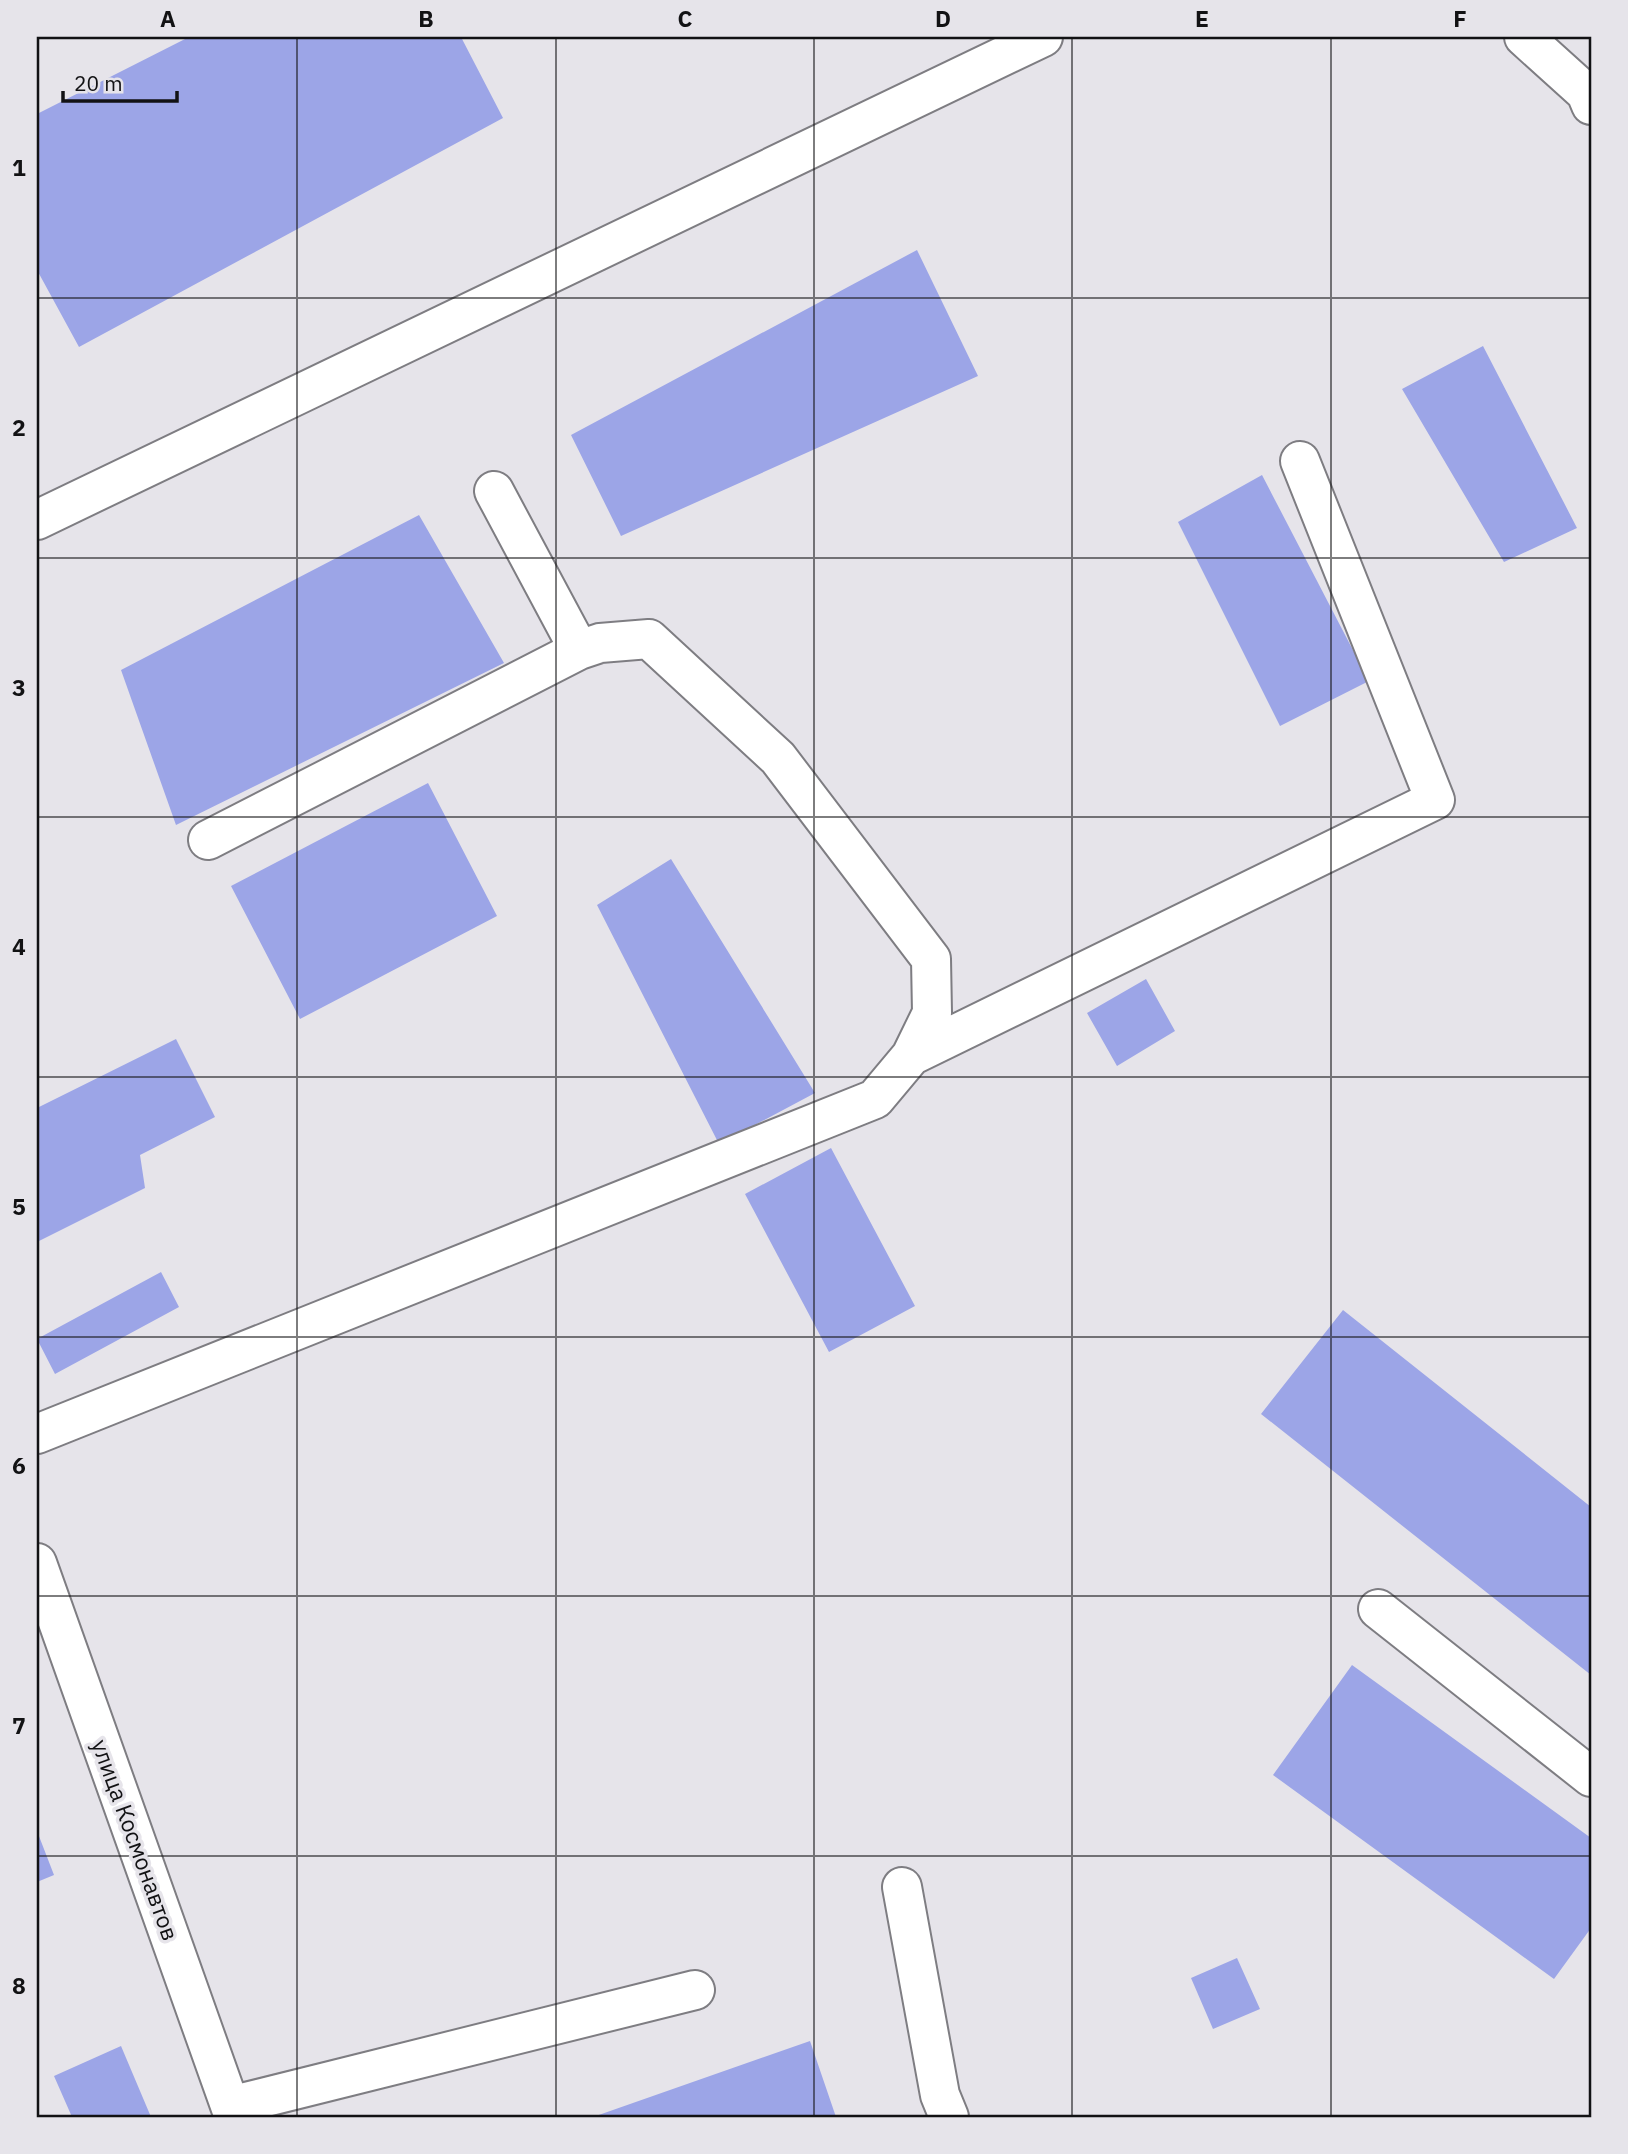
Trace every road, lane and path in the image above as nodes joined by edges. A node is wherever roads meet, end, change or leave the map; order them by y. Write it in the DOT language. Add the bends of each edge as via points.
graph roads {
  1 [pos="1043,37"];
  2 [pos="1524,37"];
  3 [pos="1591,105"];
  4 [pos="1300,461"];
  5 [pos="494,491"];
  6 [pos="37,520"];
  7 [pos="579,650"];
  8 [pos="208,840"];
  9 [pos="911,1056"];
  10 [pos="37,1434"];
  11 [pos="37,1563"];
  12 [pos="1378,1609"];
  13 [pos="1591,1777"];
  14 [pos="902,1888"];
  15 [pos="695,1990"];
  16 [pos="232,2112"];
  17 [pos="949,2117"];
  1 -- 6 [label="street"];
  2 -- 3 [label="street" via="1586,93"];
  4 -- 9 [label="street" via="1435,800"];
  5 -- 7 [label="street"];
  7 -- 8 [label="street"];
  7 -- 9 [label="street" via="600,643 649,639 778,758 931,959 932,1013"];
  9 -- 10 [label="street" via="875,1099"];
  11 -- 16 [label="street, улица Космонавтов"];
  12 -- 13 [label="street"];
  14 -- 17 [label="street" via="940,2095"];
  15 -- 16 [label="street"];
}
